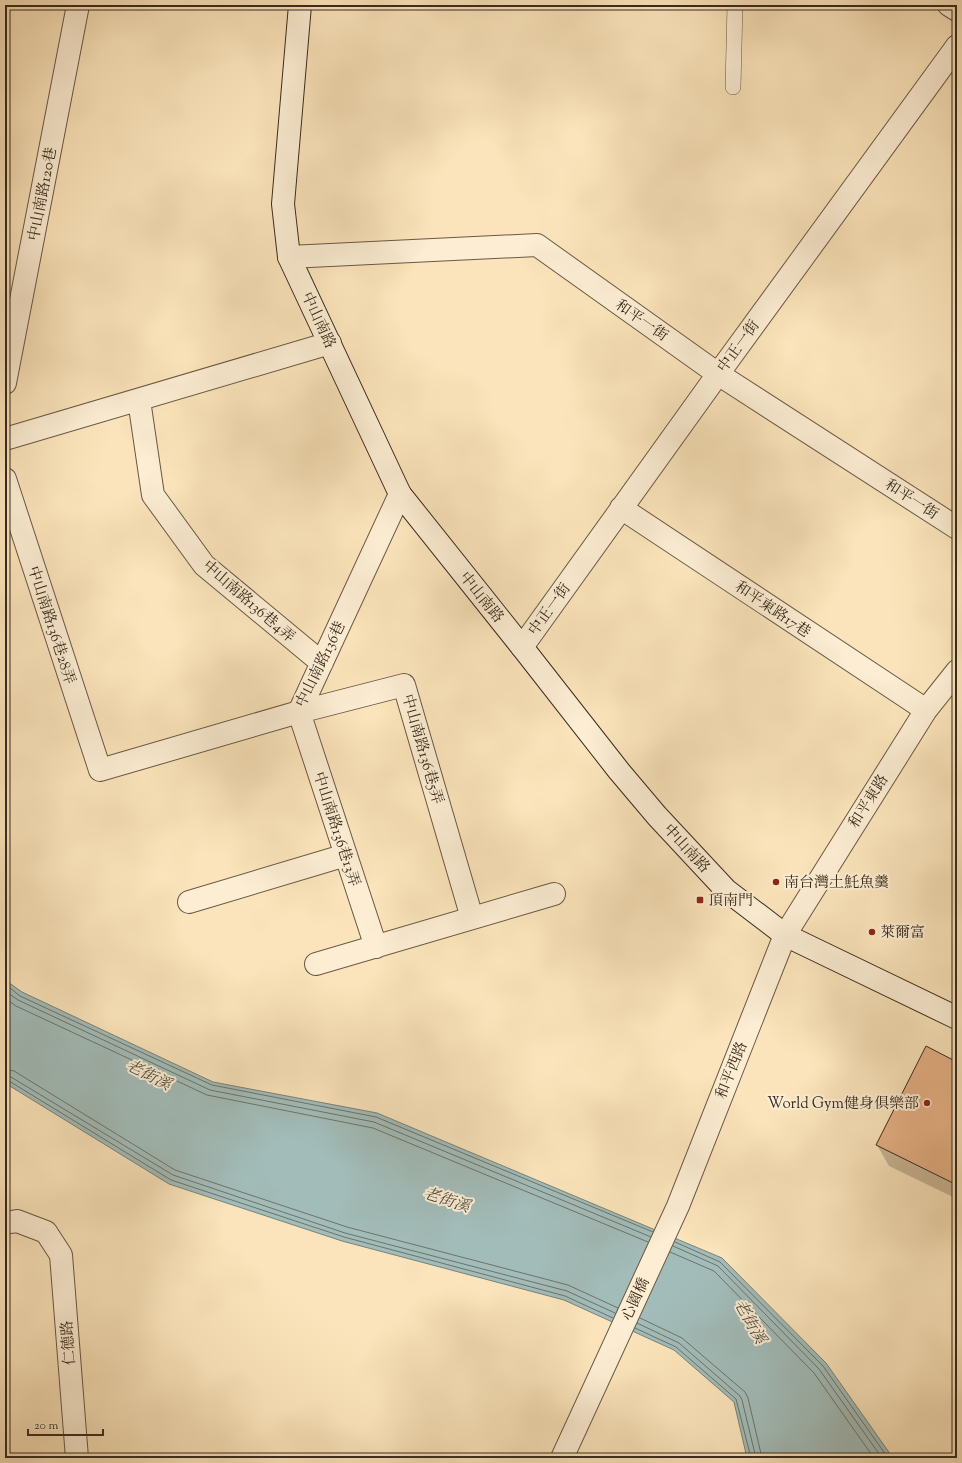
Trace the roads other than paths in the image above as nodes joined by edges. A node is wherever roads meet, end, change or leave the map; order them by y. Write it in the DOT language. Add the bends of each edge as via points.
graph roads {
  1 [pos="78,5"];
  2 [pos="300,5"];
  3 [pos="735,5"];
  4 [pos="949,5"];
  5 [pos="957,10"];
  6 [pos="957,46"];
  7 [pos="733,87"];
  8 [pos="289,257"];
  9 [pos="330,343"];
  10 [pos="718,374"];
  11 [pos="5,383"];
  12 [pos="139,400"];
  13 [pos="5,439"];
  14 [pos="5,479"];
  15 [pos="400,494"];
  16 [pos="621,508"];
  17 [pos="957,528"];
  18 [pos="522,647"];
  19 [pos="322,663"];
  20 [pos="957,671"];
  21 [pos="926,710"];
  22 [pos="299,712"];
  23 [pos="100,770"];
  24 [pos="346,855"];
  25 [pos="554,894"];
  26 [pos="189,902"];
  27 [pos="472,918"];
  28 [pos="785,935"];
  29 [pos="376,946"];
  30 [pos="316,964"];
  31 [pos="957,1018"];
  32 [pos="678,1206"];
  33 [pos="5,1223"];
  34 [pos="76,1458"];
  35 [pos="562,1458"];
  1 -- 11 [label="street, 中山南路120巷"];
  2 -- 8 [label="street, 中山南路" via="283,204"];
  3 -- 7 [label="lane"];
  4 -- 5 [label="street"];
  6 -- 10 [label="street, 中正一街"];
  8 -- 9 [label="street, 中山南路"];
  8 -- 10 [label="street, 和平一街" via="537,245"];
  9 -- 12 [label="street"];
  9 -- 15 [label="street, 中山南路"];
  10 -- 16 [label="street, 中正一街"];
  10 -- 17 [label="street, 和平一街"];
  12 -- 13 [label="street"];
  12 -- 19 [label="street, 中山南路136巷4弄" via="153,495 204,565"];
  14 -- 23 [label="street, 中山南路136巷28弄"];
  15 -- 18 [label="street, 中山南路"];
  15 -- 19 [label="street, 中山南路136巷"];
  16 -- 18 [label="street, 中正一街"];
  16 -- 21 [label="street, 和平東路17巷"];
  18 -- 28 [label="street, 中山南路" via="657,816 726,890"];
  19 -- 22 [label="street, 中山南路136巷"];
  20 -- 21 [label="street, 和平東路"];
  21 -- 28 [label="street, 和平東路"];
  22 -- 23 [label="street, 中山南路136巷"];
  22 -- 24 [label="street, 中山南路136巷13弄"];
  22 -- 27 [label="street, 中山南路136巷5弄" via="404,685"];
  24 -- 26 [label="street"];
  24 -- 29 [label="street, 中山南路136巷13弄"];
  25 -- 27 [label="street"];
  27 -- 29 [label="street"];
  28 -- 31 [label="street, 中山南路"];
  28 -- 32 [label="street, 和平西路"];
  29 -- 30 [label="street"];
  32 -- 35 [label="street, 心園橋"];
  33 -- 34 [label="street, 仁德路" via="17,1221 46,1232 61,1255"];
}
